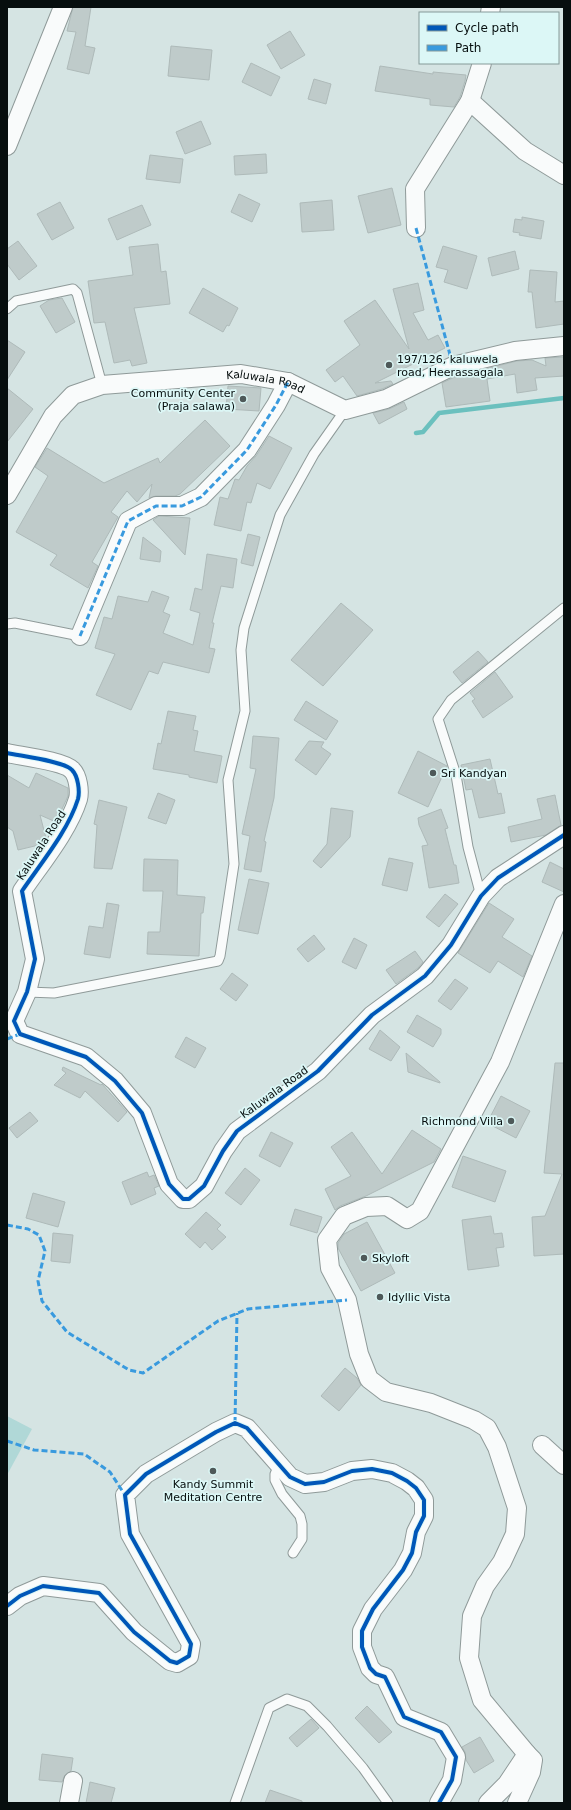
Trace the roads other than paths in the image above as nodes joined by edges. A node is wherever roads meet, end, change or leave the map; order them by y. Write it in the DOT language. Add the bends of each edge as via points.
graph roads {
  1 [pos="63,7"];
  2 [pos="482,64"];
  3 [pos="470,101"];
  4 [pos="7,146"];
  5 [pos="564,175"];
  6 [pos="416,228"];
  7 [pos="7,309"];
  8 [pos="564,346"];
  9 [pos="288,382"];
  10 [pos="102,385"];
  11 [pos="345,410"];
  12 [pos="7,495"];
  13 [pos="564,608"];
  14 [pos="7,624"];
  15 [pos="80,636"];
  16 [pos="7,753"];
  17 [pos="564,835"];
  18 [pos="481,896"];
  19 [pos="564,904"];
  20 [pos="27,992"];
  21 [pos="542,1445"];
  22 [pos="279,1465"];
  23 [pos="564,1465"];
  24 [pos="293,1553"];
  25 [pos="7,1606"];
  26 [pos="527,1754"];
  27 [pos="73,1781"];
  28 [pos="69,1803"];
  29 [pos="236,1803"];
  30 [pos="388,1803"];
  31 [pos="439,1803"];
  32 [pos="488,1803"];
  33 [pos="517,1803"];
  1 -- 4 [label="street"];
  2 -- 3 [label="street"];
  3 -- 5 [label="street" via="525,151"];
  3 -- 6 [label="street" via="415,189"];
  7 -- 10 [label="lane" via="16,301 73,289 77,293"];
  8 -- 11 [label="street" via="515,351 453,366 386,399"];
  9 -- 10 [label="street, Kaluwala Road" via="241,374"];
  9 -- 11 [label="street, Kaluwala Road"];
  9 -- 15 [label="street" via="248,450 201,497 182,506 156,506 128,521"];
  10 -- 12 [label="street, Kaluwala Road" via="73,396 53,416"];
  11 -- 20 [label="lane" via="314,454 280,515 244,628 241,650 245,711 228,780 234,864 218,961 54,993"];
  13 -- 18 [label="lane" via="450,700 438,719 456,774 468,847"];
  14 -- 15 [label="lane" via="16,623"];
  16 -- 20 [label="street, Kaluwala Road" via="58,763 72,769 77,780 79,797 70,820 22,891 35,959"];
  17 -- 18 [label="street, Kaluwala Road" via="498,878"];
  18 -- 20 [label="street, Kaluwala Road" via="451,945 426,976 372,1015 318,1071 237,1131 204,1186 190,1199 183,1199 169,1184 142,1113 115,1081 86,1057 20,1034 14,1021"];
  19 -- 26 [label="street" via="500,1062 420,1211 407,1219 387,1206 366,1207 344,1216 327,1240 330,1268 347,1300 369,1379 386,1392 431,1403 474,1420 487,1428 496,1447 517,1508 515,1534 502,1562 485,1586 472,1616 469,1658 482,1700"];
  21 -- 23 [label="street"];
  22 -- 24 [label="lane" via="275,1480 282,1494 300,1516 302,1524 302,1539"];
  22 -- 25 [label="street" via="248,1428 235,1423 146,1474 125,1496 130,1534 191,1644 189,1656 177,1663 170,1661 134,1632 98,1593 43,1586 20,1596"];
  22 -- 31 [label="street" via="290,1477 305,1484 324,1482 352,1471 372,1469 392,1473 416,1488 424,1500 424,1516 416,1532 412,1554 404,1570 374,1609 362,1631 362,1647 370,1668 376,1674 385,1676 404,1717 441,1732 456,1757 452,1780"];
  26 -- 32 [label="street" via="507,1784"];
  26 -- 33 [label="street" via="533,1760 531,1772"];
  27 -- 28 [label="street"];
  29 -- 30 [label="lane" via="269,1708 287,1699 307,1706 327,1726"];
}
